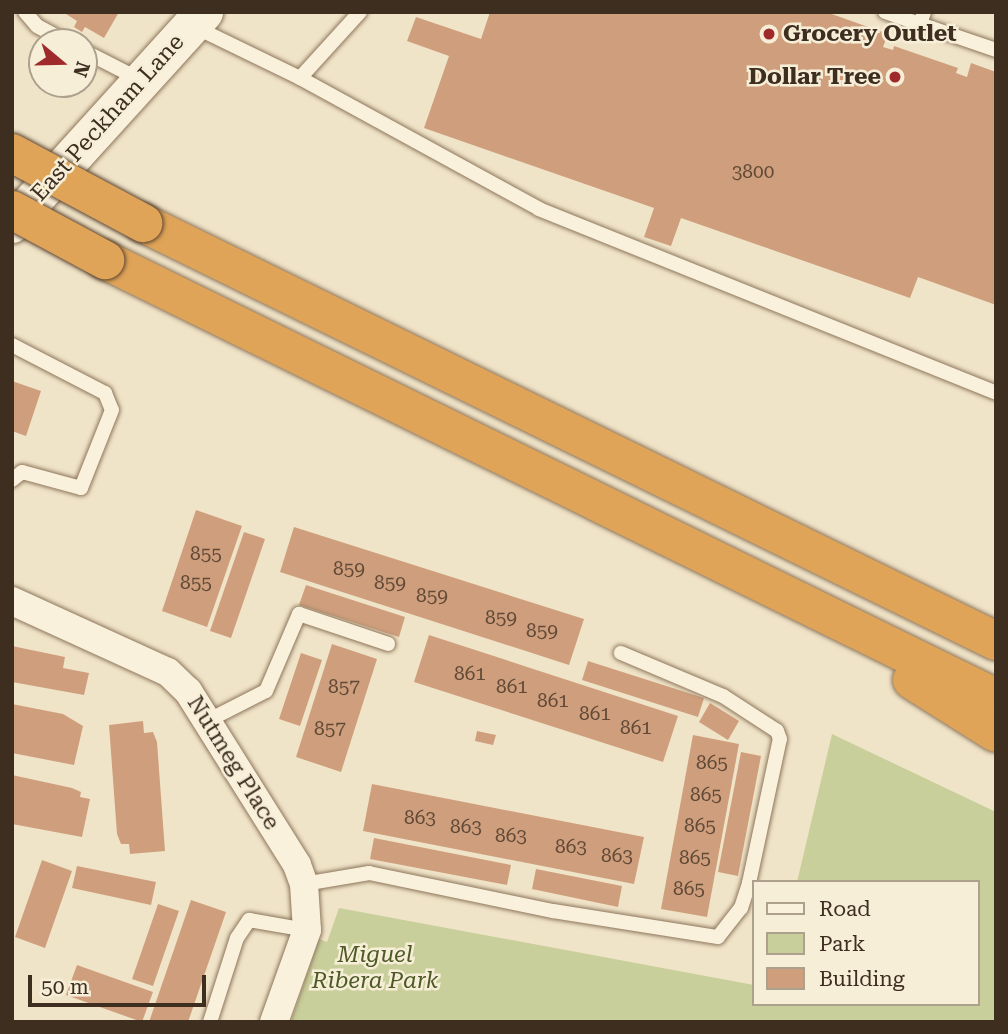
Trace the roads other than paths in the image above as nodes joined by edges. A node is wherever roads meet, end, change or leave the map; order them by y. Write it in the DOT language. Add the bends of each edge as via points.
graph roads {
  1 [pos="25,12"];
  2 [pos="360,12"];
  3 [pos="886,12"];
  4 [pos="922,18"];
  5 [pos="198,19"];
  6 [pos="41,28"];
  7 [pos="996,50"];
  8 [pos="98,58"];
  9 [pos="300,78"];
  10 [pos="140,80"];
  11 [pos="12,153"];
  12 [pos="12,211"];
  13 [pos="12,224"];
  14 [pos="12,345"];
  15 [pos="996,393"];
  16 [pos="12,480"];
  17 [pos="775,533"];
  18 [pos="757,581"];
  19 [pos="12,601"];
  20 [pos="996,616"];
  21 [pos="996,641"];
  22 [pos="388,644"];
  23 [pos="621,653"];
  24 [pos="996,698"];
  25 [pos="207,722"];
  26 [pos="996,733"];
  27 [pos="304,884"];
  28 [pos="307,930"];
  29 [pos="210,1022"];
  30 [pos="274,1022"];
  1 -- 6 [label="lane"];
  2 -- 9 [label="lane"];
  3 -- 4 [label="lane"];
  4 -- 7 [label="lane"];
  5 -- 9 [label="lane"];
  5 -- 10 [label="street, East Peckham Lane"];
  8 -- 10 [label="lane"];
  9 -- 15 [label="lane" via="539,208"];
  10 -- 13 [label="street, East Peckham Lane"];
  11 -- 17 [label="highway, bridge" via="143,223"];
  12 -- 18 [label="highway, bridge"];
  14 -- 16 [label="lane" via="105,393 112,410 81,488 22,472"];
  17 -- 20 [label="highway"];
  17 -- 21 [label="highway"];
  18 -- 24 [label="highway"];
  18 -- 26 [label="highway"];
  19 -- 25 [label="street, Nutmeg Place" via="168,672 188,691"];
  22 -- 25 [label="lane" via="299,614 266,691"];
  23 -- 27 [label="lane" via="723,696 768,721 780,739 741,908 718,937 553,911 369,873"];
  25 -- 27 [label="street, Nutmeg Place"];
  27 -- 28 [label="street, Nutmeg Place"];
  28 -- 29 [label="lane" via="248,920 237,939"];
  28 -- 30 [label="street, Nutmeg Place"];
}
